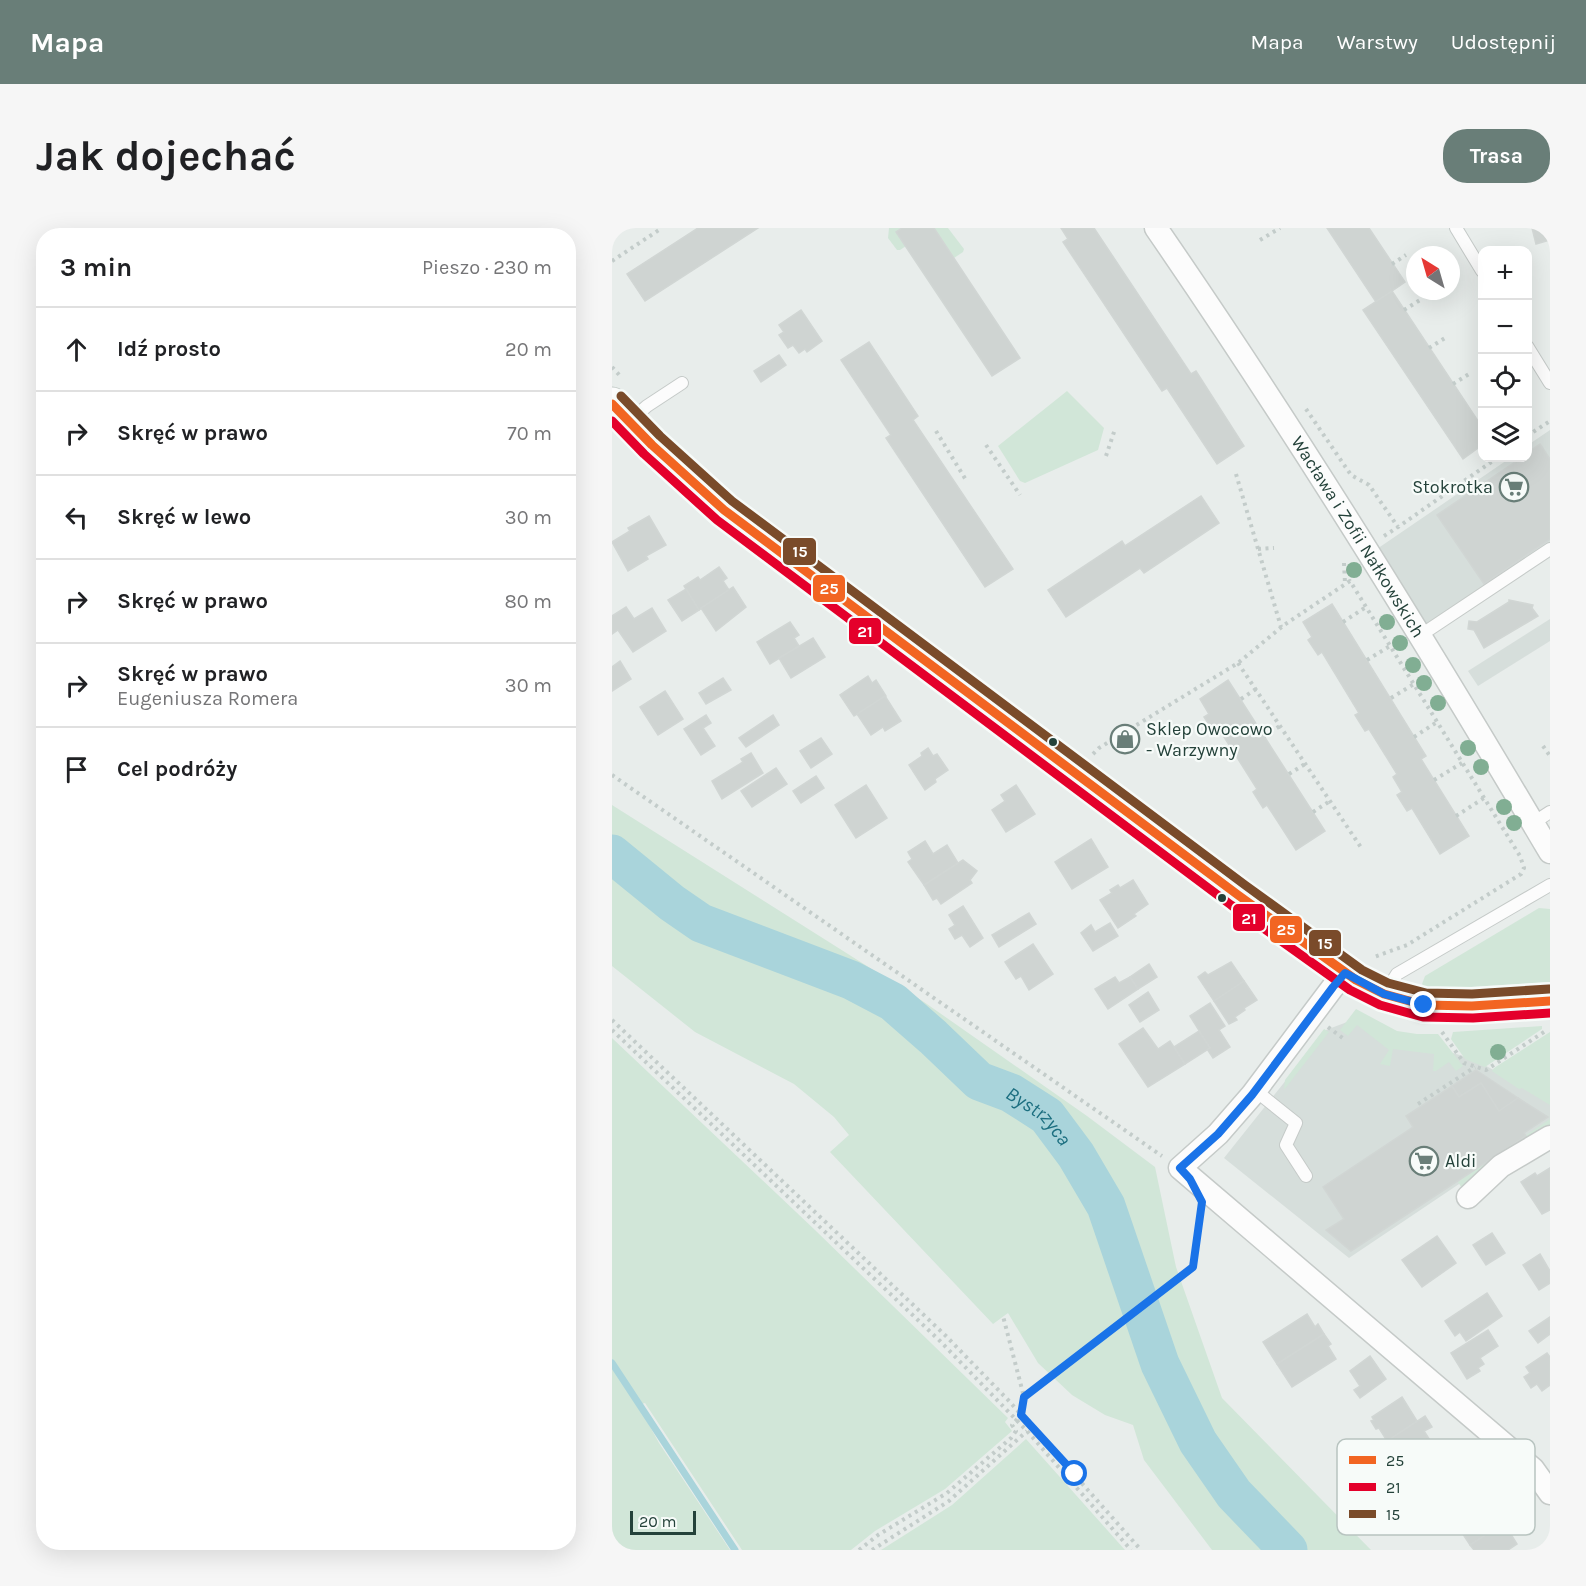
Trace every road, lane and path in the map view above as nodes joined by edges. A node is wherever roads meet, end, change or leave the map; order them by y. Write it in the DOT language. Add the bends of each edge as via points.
graph roads {
  1 [pos="662,228"];
  2 [pos="1156,228"];
  3 [pos="1280,228"];
  4 [pos="1456,228"];
  5 [pos="1260,240"];
  6 [pos="1406,255"];
  7 [pos="612,261"];
  8 [pos="1392,264"];
  9 [pos="1478,264"];
  10 [pos="1420,300"];
  11 [pos="1404,310"];
  12 [pos="1444,338"];
  13 [pos="1429,348"];
  14 [pos="1532,354"];
  15 [pos="1468,374"];
  16 [pos="682,382"];
  17 [pos="1550,383"];
  18 [pos="1453,384"];
  19 [pos="1304,407"];
  20 [pos="621,413"];
  21 [pos="1550,421"];
  22 [pos="1115,429"];
  23 [pos="936,431"];
  24 [pos="1532,433"];
  25 [pos="986,445"];
  26 [pos="1106,456"];
  27 [pos="1491,462"];
  28 [pos="1236,474"];
  29 [pos="966,480"];
  30 [pos="1020,495"];
  31 [pos="1274,548"];
  32 [pos="1258,549"];
  33 [pos="1550,549"];
  34 [pos="1344,563"];
  35 [pos="1345,584"];
  36 [pos="1366,607"];
  37 [pos="1343,622"];
  38 [pos="1281,627"];
  39 [pos="1421,635"];
  40 [pos="1390,646"];
  41 [pos="1367,660"];
  42 [pos="1238,663"];
  43 [pos="1414,684"];
  44 [pos="1256,689"];
  45 [pos="1391,698"];
  46 [pos="1241,699"];
  47 [pos="1437,722"];
  48 [pos="1280,726"];
  49 [pos="1264,736"];
  50 [pos="1414,736"];
  51 [pos="1543,746"];
  52 [pos="1550,756"];
  53 [pos="1100,762"];
  54 [pos="1462,763"];
  55 [pos="1305,764"];
  56 [pos="1289,774"];
  57 [pos="612,775"];
  58 [pos="1434,780"];
  59 [pos="1484,798"];
  60 [pos="1330,801"];
  61 [pos="1313,812"];
  62 [pos="1456,816"];
  63 [pos="1542,818"];
  64 [pos="1362,849"];
  65 [pos="1550,852"];
  66 [pos="1550,885"];
  67 [pos="1356,965"];
  68 [pos="1384,994"];
  69 [pos="1550,1001"];
  70 [pos="612,1020"];
  71 [pos="1325,1024"];
  72 [pos="1550,1028"];
  73 [pos="612,1030"];
  74 [pos="1441,1030"];
  75 [pos="1344,1039"];
  76 [pos="1475,1066"];
  77 [pos="1256,1090"];
  78 [pos="1418,1104"];
  79 [pos="1550,1137"];
  80 [pos="1185,1174"];
  81 [pos="1306,1176"];
  82 [pos="1468,1197"];
  83 [pos="1003,1316"];
  84 [pos="1024,1397"];
  85 [pos="1021,1415"];
  86 [pos="1017,1420"];
  87 [pos="1027,1431"];
  88 [pos="1498,1439"];
  89 [pos="1535,1472"];
  90 [pos="1550,1493"];
  91 [pos="859,1550"];
  92 [pos="872,1550"];
  93 [pos="1131,1550"];
  94 [pos="1141,1550"];
  1 -- 7 [label="path"];
  2 -- 39 [label="street, Wacława i Zofii Nałkowskich" via="1238,348"];
  3 -- 5 [label="path"];
  4 -- 9 [label="lane"];
  6 -- 8 [label="path"];
  10 -- 11 [label="path"];
  12 -- 13 [label="path"];
  14 -- 17 [label="lane"];
  15 -- 18 [label="path"];
  16 -- 20 [label="lane" via="647,406"];
  19 -- 27 [label="path" via="1351,475 1369,485 1398,526"];
  20 -- 67 [label="street" via="724,510 1238,896"];
  21 -- 24 [label="path"];
  22 -- 26 [label="path"];
  23 -- 29 [label="path"];
  25 -- 30 [label="path"];
  28 -- 32 [label="path"];
  31 -- 32 [label="path"];
  32 -- 38 [label="path"];
  33 -- 39 [label="lane"];
  34 -- 35 [label="path"];
  35 -- 36 [label="path" via="1350,580"];
  35 -- 38 [label="path"];
  36 -- 37 [label="path"];
  36 -- 40 [label="path"];
  38 -- 42 [label="path"];
  39 -- 63 [label="street, Wacława i Zofii Nałkowskich"];
  40 -- 41 [label="path"];
  40 -- 43 [label="path"];
  42 -- 44 [label="path"];
  42 -- 53 [label="path" via="1099,748 1092,756"];
  43 -- 45 [label="path"];
  43 -- 47 [label="path"];
  44 -- 46 [label="path"];
  44 -- 48 [label="path"];
  47 -- 50 [label="path"];
  47 -- 54 [label="path"];
  48 -- 49 [label="path"];
  48 -- 55 [label="path"];
  51 -- 52 [label="path"];
  54 -- 58 [label="path"];
  54 -- 59 [label="path"];
  55 -- 56 [label="path"];
  55 -- 60 [label="path"];
  57 -- 80 [label="path"];
  59 -- 62 [label="path"];
  59 -- 67 [label="path" via="1520,856 1524,868 1521,874 1407,945"];
  60 -- 61 [label="path"];
  60 -- 64 [label="path"];
  63 -- 65 [label="street, Wacława i Zofii Nałkowskich"];
  66 -- 68 [label="lane" via="1397,974"];
  67 -- 68 [label="street"];
  67 -- 77 [label="street" via="1333,987"];
  68 -- 69 [label="street" via="1446,1007"];
  70 -- 85 [label="path" via="946,1336"];
  71 -- 75 [label="path"];
  72 -- 76 [label="path" via="1486,1070"];
  73 -- 86 [label="path" via="932,1333"];
  74 -- 76 [label="path" via="1464,1063"];
  76 -- 78 [label="path"];
  77 -- 80 [label="street"];
  77 -- 81 [label="lane" via="1296,1123 1286,1145"];
  79 -- 82 [label="street" via="1501,1166"];
  80 -- 84 [label="path" via="1202,1202 1193,1267"];
  80 -- 88 [label="street"];
  83 -- 84 [label="path"];
  84 -- 85 [label="path"];
  85 -- 86 [label="path"];
  85 -- 94 [label="path"];
  86 -- 87 [label="path"];
  86 -- 91 [label="path" via="1012,1425 1016,1431 1011,1438 946,1493"];
  87 -- 92 [label="path" via="949,1501"];
  87 -- 93 [label="path"];
  89 -- 90 [label="street"];
}
